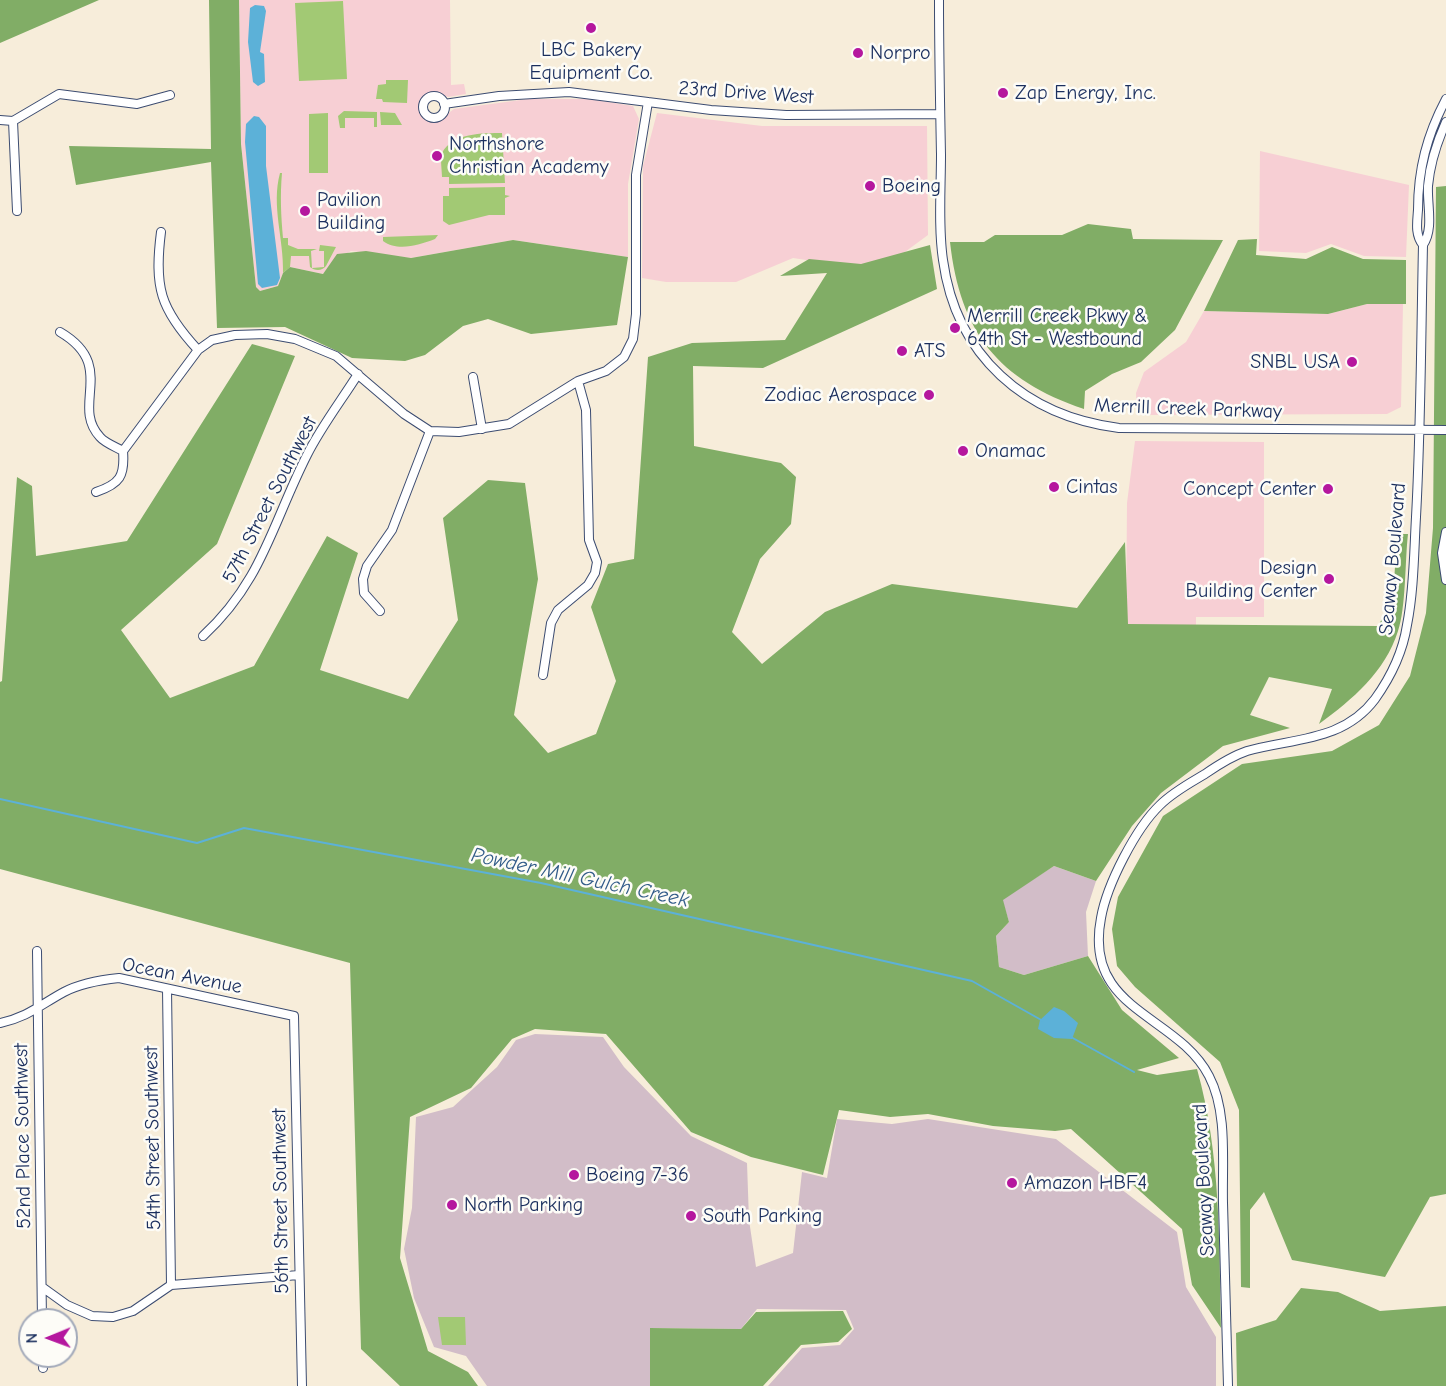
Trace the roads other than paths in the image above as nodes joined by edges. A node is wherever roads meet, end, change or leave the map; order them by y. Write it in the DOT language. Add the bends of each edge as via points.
graph roads {
  1 [pos="939,0"];
  2 [pos="170,95"];
  3 [pos="1446,99"];
  4 [pos="648,102"];
  5 [pos="444,104"];
  6 [pos="940,114"];
  7 [pos="0,120"];
  8 [pos="13,120"];
  9 [pos="1446,122"];
  10 [pos="17,211"];
  11 [pos="161,232"];
  12 [pos="1423,246"];
  13 [pos="60,332"];
  14 [pos="198,350"];
  15 [pos="358,374"];
  16 [pos="472,377"];
  17 [pos="578,381"];
  18 [pos="482,429"];
  19 [pos="1421,430"];
  20 [pos="1446,430"];
  21 [pos="430,431"];
  22 [pos="123,451"];
  23 [pos="96,492"];
  24 [pos="1446,532"];
  25 [pos="1446,580"];
  26 [pos="380,611"];
  27 [pos="204,636"];
  28 [pos="543,675"];
  29 [pos="37,951"];
  30 [pos="167,989"];
  31 [pos="37,1011"];
  32 [pos="294,1016"];
  33 [pos="0,1023"];
  34 [pos="299,1275"];
  35 [pos="171,1285"];
  36 [pos="42,1287"];
  37 [pos="42,1308"];
  38 [pos="302,1386"];
  39 [pos="1228,1386"];
  1 -- 6 [label="street, Merrill Creek Parkway"];
  2 -- 8 [label="street" via="137,104 59,93"];
  3 -- 12 [label="street, Seaway Boulevard" via="1426,143 1418,187 1417,238"];
  4 -- 5 [label="street, 23rd Drive West" via="569,92"];
  4 -- 6 [label="street, 23rd Drive West" via="786,115"];
  4 -- 17 [label="street" via="636,175 633,339 624,357 606,371"];
  6 -- 19 [label="street, Merrill Creek Parkway" via="941,236 947,283 966,333 977,350 1026,396 1070,418 1119,428"];
  7 -- 8 [label="street"];
  8 -- 10 [label="street"];
  9 -- 12 [label="street, Seaway Boulevard" via="1431,166 1429,237"];
  11 -- 14 [label="street" via="157,262 160,289 170,317"];
  12 -- 19 [label="street, Seaway Boulevard"];
  13 -- 22 [label="street" via="83,349 89,362 90,420 100,437"];
  14 -- 15 [label="street" via="212,340 228,336 267,334 295,339 336,356"];
  14 -- 22 [label="street"];
  15 -- 21 [label="street"];
  15 -- 27 [label="street, 57th Street Southwest" via="308,453 250,581 228,614"];
  16 -- 18 [label="street"];
  17 -- 18 [label="street" via="509,424"];
  17 -- 28 [label="street" via="586,410 589,540 597,562 588,585 558,610 551,623"];
  18 -- 21 [label="street"];
  19 -- 20 [label="street, Merrill Creek Parkway"];
  19 -- 39 [label="street, Seaway Boulevard" via="1407,625 1400,652 1375,699 1360,715 1334,731 1241,753 1163,802 1143,828 1115,878 1101,919 1104,970 1117,992 1200,1061 1215,1090 1220,1110"];
  21 -- 26 [label="street" via="392,530 367,566 363,579 364,593"];
  22 -- 23 [label="street" via="124,468 111,487"];
  24 -- 25 [label="street" via="1442,553"];
  29 -- 31 [label="street, 52nd Place Southwest"];
  30 -- 31 [label="street, Ocean Avenue" via="119,978 93,981 65,991"];
  30 -- 32 [label="street, Ocean Avenue"];
  30 -- 35 [label="street, 54th Street Southwest"];
  31 -- 33 [label="street, Ocean Avenue"];
  31 -- 36 [label="street, 52nd Place Southwest"];
  32 -- 34 [label="street, 56th Street Southwest"];
  34 -- 35 [label="street"];
  34 -- 38 [label="street, 56th Street Southwest"];
  35 -- 36 [label="street" via="133,1311 113,1317 92,1316 67,1305"];
  36 -- 37 [label="street, 52nd Place Southwest"];
}
